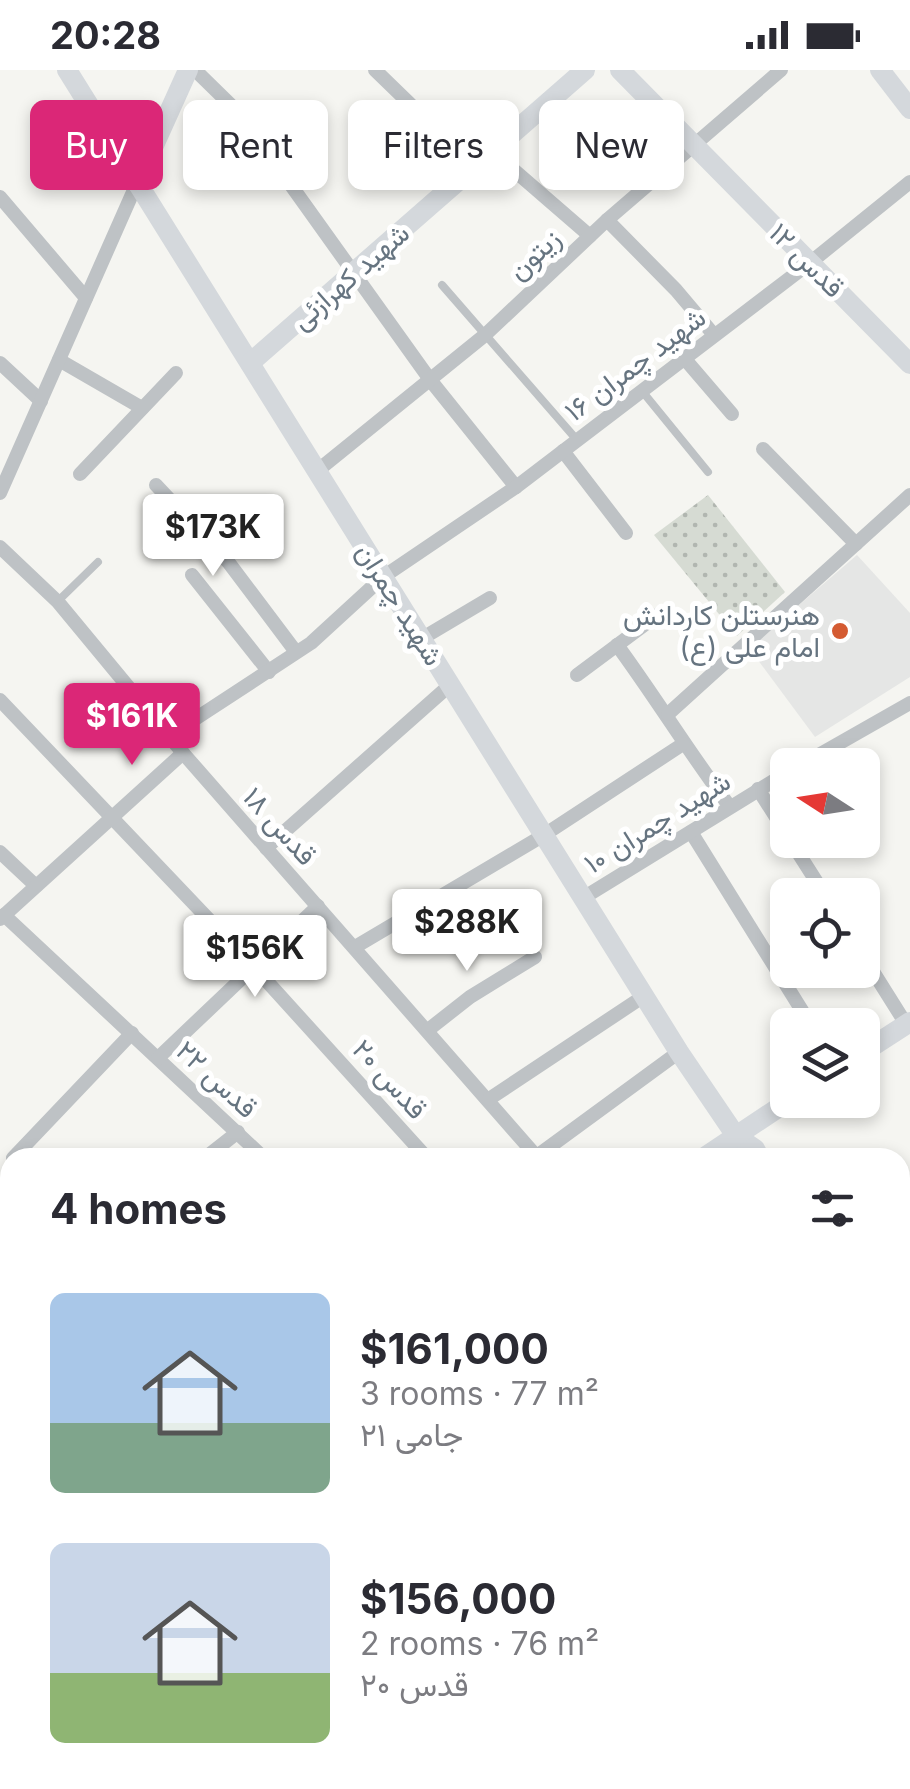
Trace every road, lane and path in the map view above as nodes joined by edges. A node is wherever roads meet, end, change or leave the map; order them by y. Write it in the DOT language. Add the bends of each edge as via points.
graph roads {
  1 [pos="67,70"];
  2 [pos="192,70"];
  3 [pos="585,70"];
  4 [pos="620,70"];
  5 [pos="781,70"];
  6 [pos="880,70"];
  7 [pos="383,73"];
  8 [pos="86,100"];
  9 [pos="409,100"];
  10 [pos="910,109"];
  11 [pos="519,128"];
  12 [pos="163,130"];
  13 [pos="692,144"];
  14 [pos="519,175"];
  15 [pos="910,182"];
  16 [pos="134,190"];
  17 [pos="141,190"];
  18 [pos="449,190"];
  19 [pos="0,197"];
  20 [pos="607,220"];
  21 [pos="590,236"];
  22 [pos="811,262"];
  23 [pos="353,273"];
  24 [pos="442,285"];
  25 [pos="86,298"];
  26 [pos="485,334"];
  27 [pos="714,335"];
  28 [pos="684,358"];
  29 [pos="59,360"];
  30 [pos="0,362"];
  31 [pos="250,363"];
  32 [pos="910,364"];
  33 [pos="176,374"];
  34 [pos="430,381"];
  35 [pos="642,391"];
  36 [pos="41,400"];
  37 [pos="142,408"];
  38 [pos="732,414"];
  39 [pos="577,440"];
  40 [pos="764,449"];
  41 [pos="563,451"];
  42 [pos="317,471"];
  43 [pos="708,472"];
  44 [pos="80,474"];
  45 [pos="156,485"];
  46 [pos="516,487"];
  47 [pos="0,492"];
  48 [pos="910,495"];
  49 [pos="626,533"];
  50 [pos="856,544"];
  51 [pos="0,547"];
  52 [pos="98,562"];
  53 [pos="192,576"];
  54 [pos="383,577"];
  55 [pos="490,598"];
  56 [pos="58,602"];
  57 [pos="663,612"];
  58 [pos="422,639"];
  59 [pos="617,645"];
  60 [pos="296,652"];
  61 [pos="269,672"];
  62 [pos="577,674"];
  63 [pos="450,685"];
  64 [pos="0,700"];
  65 [pos="910,704"];
  66 [pos="668,714"];
  67 [pos="168,736"];
  68 [pos="682,744"];
  69 [pos="831,748"];
  70 [pos="182,753"];
  71 [pos="770,782"];
  72 [pos="758,789"];
  73 [pos="730,807"];
  74 [pos="770,808"];
  75 [pos="111,816"];
  76 [pos="691,832"];
  77 [pos="544,835"];
  78 [pos="266,848"];
  79 [pos="0,852"];
  80 [pos="36,886"];
  81 [pos="583,898"];
  82 [pos="318,906"];
  83 [pos="2,917"];
  84 [pos="355,948"];
  85 [pos="535,957"];
  86 [pos="254,967"];
  87 [pos="880,981"];
  88 [pos="644,996"];
  89 [pos="800,1008"];
  90 [pos="908,1023"];
  91 [pos="428,1030"];
  92 [pos="132,1033"];
  93 [pos="880,1041"];
  94 [pos="679,1052"];
  95 [pos="158,1058"];
  96 [pos="488,1099"];
  97 [pos="770,1113"];
  98 [pos="238,1132"];
  99 [pos="736,1136"];
  100 [pos="22,1148"];
  101 [pos="218,1148"];
  102 [pos="254,1148"];
  103 [pos="418,1148"];
  104 [pos="529,1148"];
  105 [pos="549,1148"];
  106 [pos="717,1148"];
  107 [pos="739,1148"];
  108 [pos="754,1148"];
  1 -- 8 [label="street, شهید چمران"];
  2 -- 12 [label="street"];
  2 -- 23 [label="street" via="240,114"];
  3 -- 11 [label="street, شهید کهرازئی"];
  4 -- 13 [label="street, قدس ۱۲"];
  5 -- 13 [label="street, زیتون"];
  6 -- 10 [label="street"];
  7 -- 9 [label="street"];
  13 -- 20 [label="street, زیتون"];
  13 -- 22 [label="street, قدس ۱۲"];
  14 -- 21 [label="street"];
  15 -- 22 [label="street, شهید چمران ۱۶"];
  16 -- 25 [label="street"];
  17 -- 31 [label="street, شهید چمران"];
  18 -- 23 [label="street, شهید کهرازئی"];
  19 -- 25 [label="street"];
  20 -- 21 [label="street, زیتون"];
  20 -- 27 [label="street"];
  21 -- 26 [label="street, زیتون"];
  22 -- 27 [label="street, شهید چمران ۱۶"];
  22 -- 32 [label="street, قدس ۱۲"];
  23 -- 31 [label="street, شهید کهرازئی"];
  23 -- 34 [label="street"];
  24 -- 26 [label="lane"];
  25 -- 29 [label="street"];
  26 -- 34 [label="street, زیتون"];
  26 -- 39 [label="lane"];
  27 -- 28 [label="street, شهید چمران ۱۶"];
  28 -- 35 [label="street, شهید چمران ۱۶"];
  28 -- 38 [label="street"];
  29 -- 36 [label="street"];
  29 -- 37 [label="street"];
  30 -- 36 [label="street"];
  31 -- 42 [label="street, شهید چمران"];
  33 -- 37 [label="street"];
  34 -- 42 [label="street, زیتون"];
  34 -- 46 [label="street"];
  35 -- 39 [label="street, شهید چمران ۱۶"];
  35 -- 43 [label="lane"];
  36 -- 47 [label="street"];
  37 -- 44 [label="street"];
  39 -- 41 [label="street, شهید چمران ۱۶"];
  40 -- 50 [label="street"];
  41 -- 46 [label="street, شهید چمران ۱۶"];
  41 -- 49 [label="street"];
  42 -- 54 [label="street, شهید چمران"];
  45 -- 60 [label="street" via="229,564"];
  46 -- 54 [label="street, شهید چمران ۱۶"];
  48 -- 50 [label="street"];
  50 -- 66 [label="street"];
  51 -- 56 [label="street, قدس ۱۸"];
  52 -- 56 [label="lane"];
  53 -- 61 [label="street"];
  54 -- 58 [label="street, شهید چمران"];
  54 -- 60 [label="street, شهید چمران ۱۶"];
  55 -- 58 [label="street"];
  56 -- 67 [label="street, قدس ۱۸"];
  57 -- 59 [label="street"];
  58 -- 63 [label="street, شهید چمران"];
  59 -- 62 [label="street"];
  59 -- 66 [label="street"];
  60 -- 61 [label="street, شهید چمران ۱۶"];
  61 -- 67 [label="street, شهید چمران ۱۶"];
  63 -- 77 [label="street, شهید چمران"];
  63 -- 78 [label="street"];
  64 -- 75 [label="street, قدس ۲۰"];
  65 -- 69 [label="street"];
  66 -- 68 [label="street"];
  67 -- 70 [label="street, قدس ۱۸"];
  68 -- 73 [label="street"];
  68 -- 77 [label="street"];
  70 -- 75 [label="street"];
  70 -- 78 [label="street, قدس ۱۸"];
  71 -- 72 [label="street, شهید چمران ۱۰"];
  72 -- 73 [label="street, شهید چمران ۱۰"];
  72 -- 74 [label="street"];
  73 -- 76 [label="street, شهید چمران ۱۰"];
  75 -- 80 [label="street"];
  75 -- 86 [label="street, قدس ۲۰"];
  76 -- 81 [label="street, شهید چمران ۱۰"];
  76 -- 89 [label="street"];
  77 -- 81 [label="street, شهید چمران"];
  77 -- 84 [label="street"];
  78 -- 82 [label="street, قدس ۱۸"];
  79 -- 80 [label="street"];
  80 -- 83 [label="street"];
  81 -- 88 [label="street, شهید چمران"];
  82 -- 84 [label="street, قدس ۱۸"];
  82 -- 86 [label="street"];
  83 -- 92 [label="street, قدس ۲۲"];
  84 -- 91 [label="street, قدس ۱۸"];
  85 -- 91 [label="street"];
  86 -- 95 [label="street"];
  86 -- 103 [label="street, قدس ۲۰"];
  87 -- 90 [label="street"];
  88 -- 94 [label="street, شهید چمران"];
  88 -- 96 [label="street"];
  90 -- 93 [label="street"];
  91 -- 96 [label="street, قدس ۱۸"];
  92 -- 95 [label="street, قدس ۲۲"];
  92 -- 100 [label="street"];
  94 -- 99 [label="street, شهید چمران"];
  94 -- 105 [label="street"];
  95 -- 98 [label="street, قدس ۲۲"];
  96 -- 104 [label="street, قدس ۱۸"];
  97 -- 99 [label="street"];
  98 -- 101 [label="street"];
  98 -- 102 [label="street, قدس ۲۲"];
  99 -- 106 [label="street"];
  99 -- 107 [label="street, شهید چمران"];
  99 -- 108 [label="street, شهید چمران"];
}
